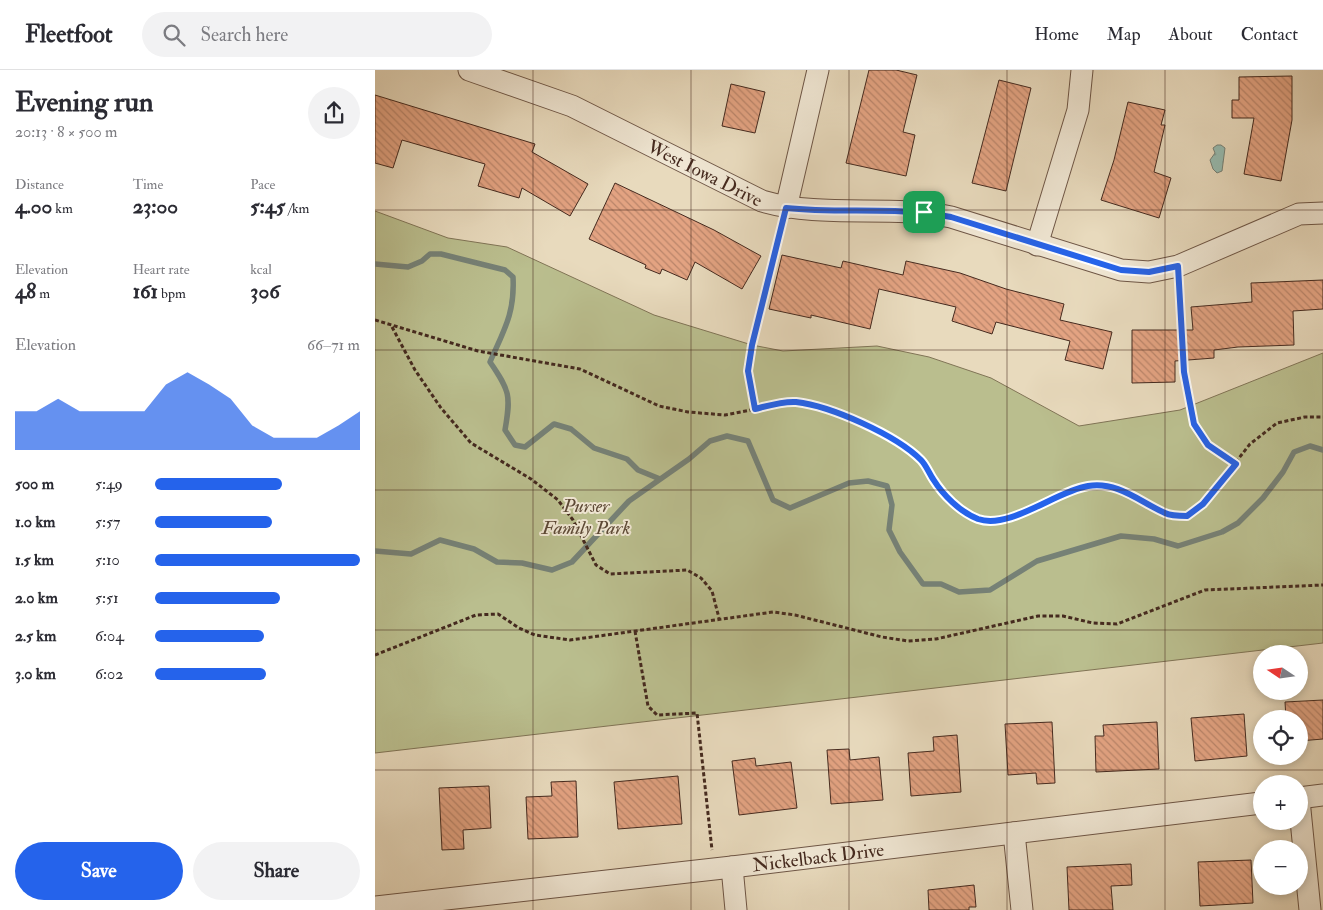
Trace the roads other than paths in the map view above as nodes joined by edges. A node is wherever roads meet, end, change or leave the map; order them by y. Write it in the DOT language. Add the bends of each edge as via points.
graph roads {
  1 [pos="469,70"];
  2 [pos="818,70"];
  3 [pos="1082,70"];
  4 [pos="515,77"];
  5 [pos="786,208"];
  6 [pos="1323,213"];
  7 [pos="1037,245"];
  8 [pos="1323,795"];
  9 [pos="1308,798"];
  10 [pos="1253,804"];
  11 [pos="1302,830"];
  12 [pos="1014,833"];
  13 [pos="723,868"];
  14 [pos="451,905"];
  15 [pos="375,907"];
  16 [pos="736,910"];
  17 [pos="1022,910"];
  18 [pos="1310,910"];
  1 -- 4 [label="street, West Iowa Drive"];
  2 -- 5 [label="street"];
  3 -- 7 [label="street" via="1078,110"];
  4 -- 5 [label="street, West Iowa Drive" via="761,201"];
  5 -- 7 [label="street, West Iowa Drive" via="819,212 924,212 951,217"];
  6 -- 7 [label="street, West Iowa Drive" via="1299,214 1178,266 1149,272 1121,270"];
  8 -- 9 [label="street"];
  10 -- 12 [label="street, Nickelback Drive"];
  11 -- 18 [label="street"];
  12 -- 13 [label="street, Nickelback Drive"];
  12 -- 17 [label="street"];
  13 -- 14 [label="street, Nickelback Drive"];
  13 -- 16 [label="street"];
  14 -- 15 [label="street, Nickelback Drive"];
}
